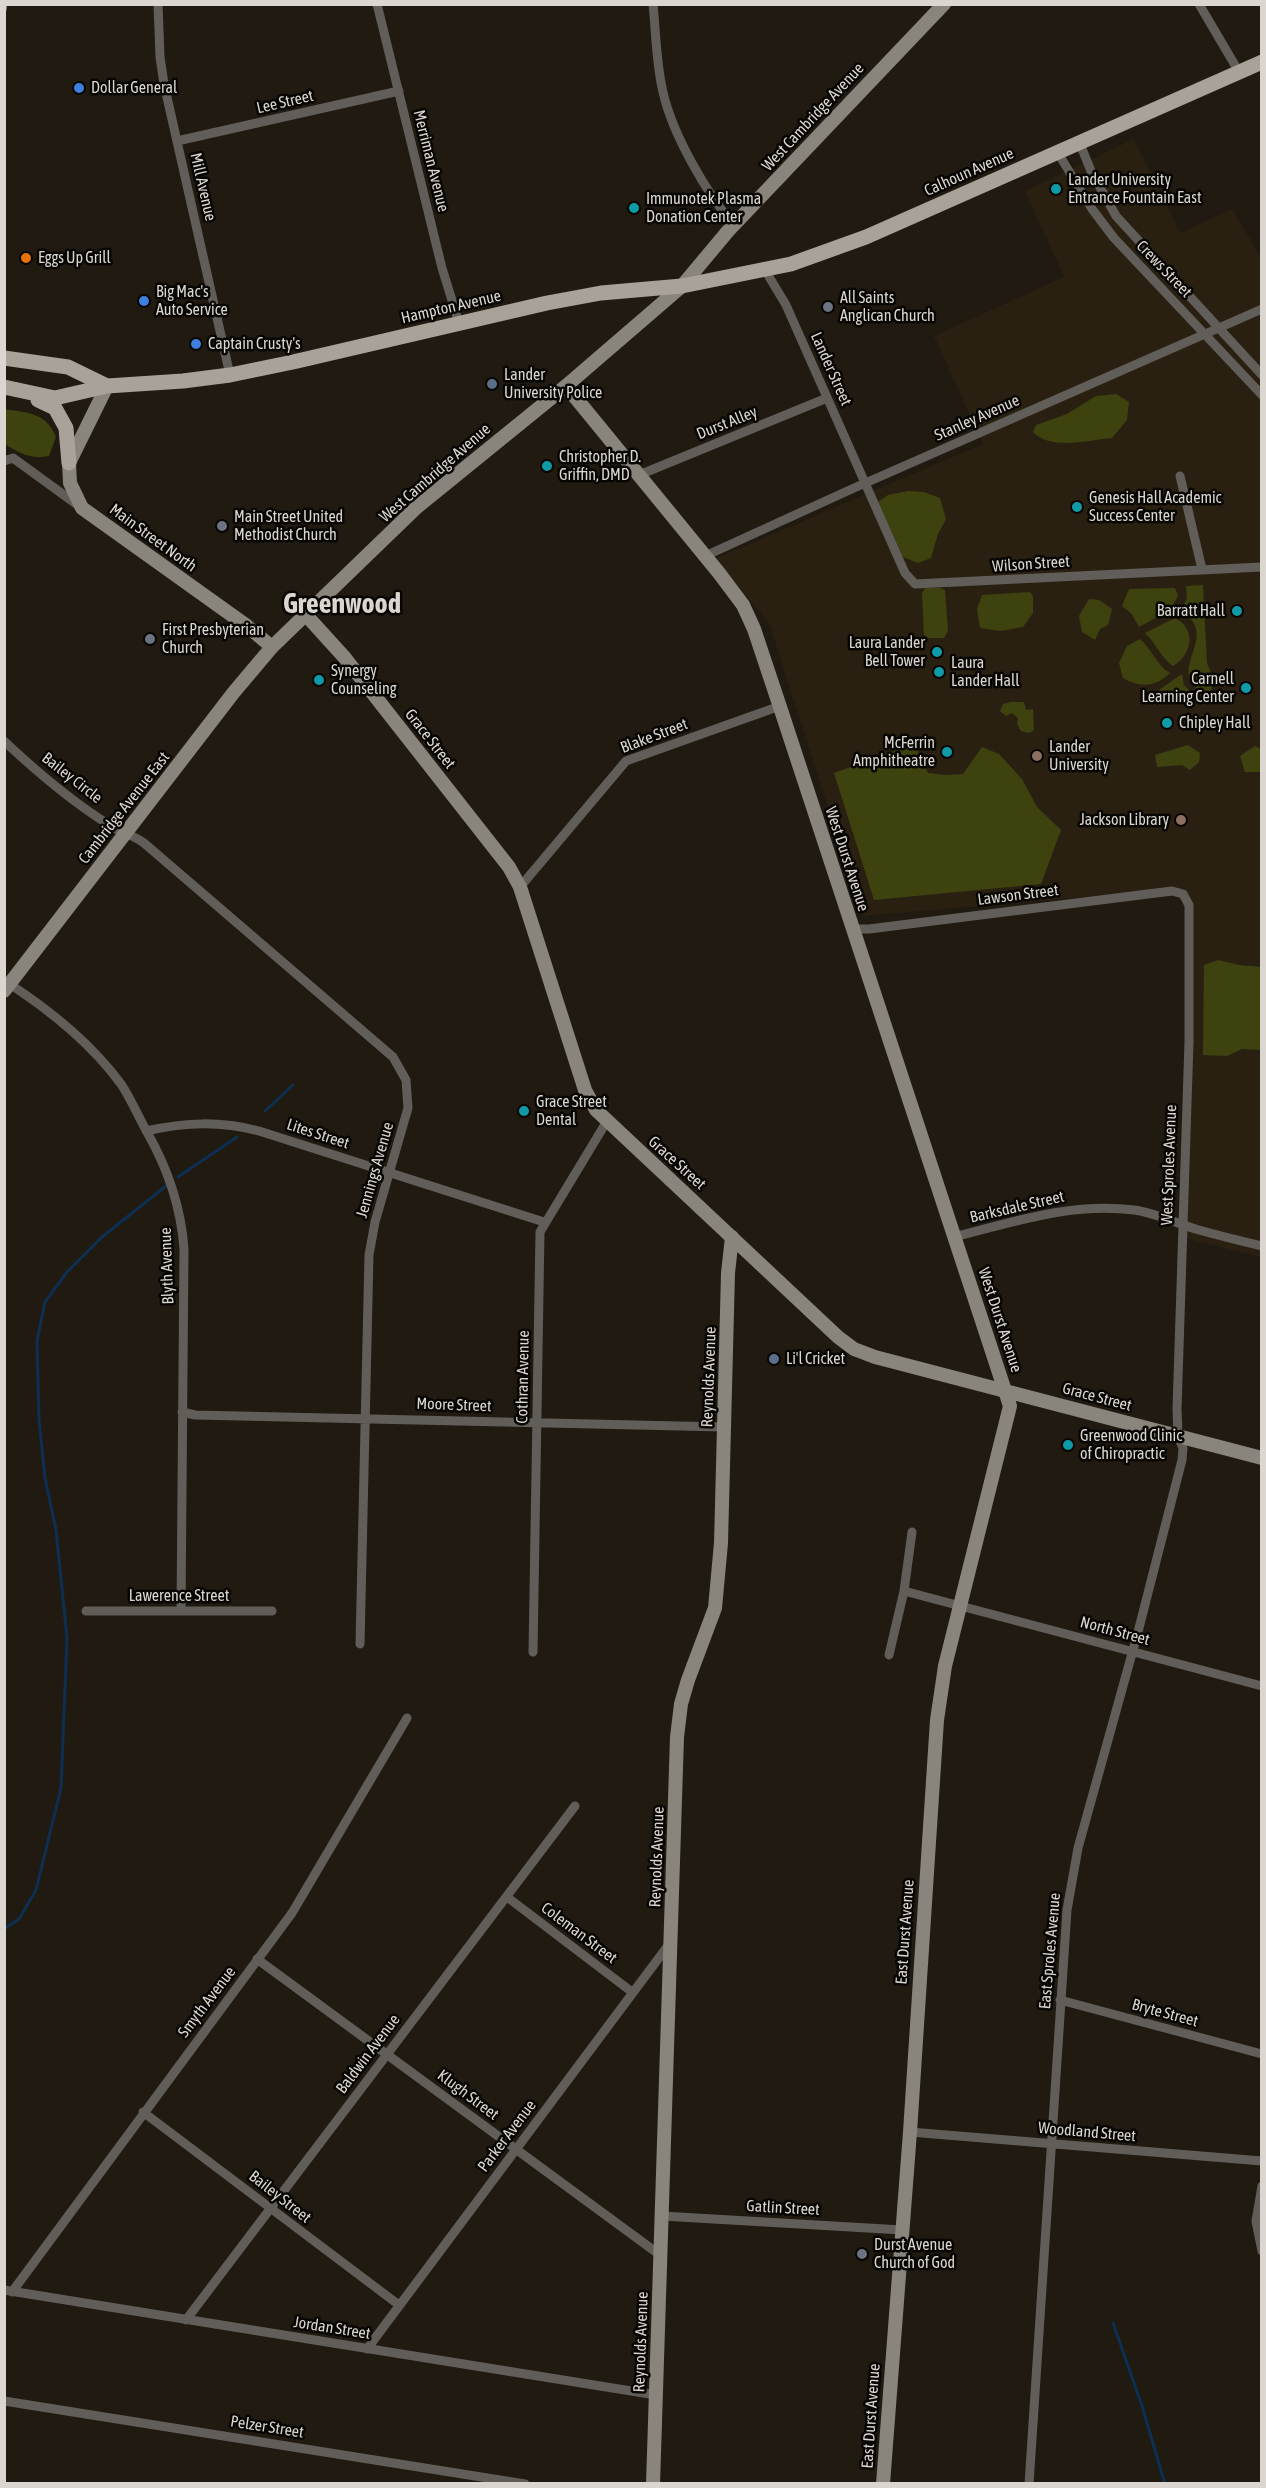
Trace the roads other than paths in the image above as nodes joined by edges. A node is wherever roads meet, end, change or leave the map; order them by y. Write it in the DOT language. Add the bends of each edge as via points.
graph roads {
  1 [pos="158,4"];
  2 [pos="377,4"];
  3 [pos="652,4"];
  4 [pos="944,4"];
  5 [pos="1198,4"];
  6 [pos="1262,62"];
  7 [pos="1239,72"];
  8 [pos="399,90"];
  9 [pos="177,141"];
  10 [pos="1080,144"];
  11 [pos="1058,153"];
  12 [pos="734,225"];
  13 [pos="765,270"];
  14 [pos="682,286"];
  15 [pos="1262,309"];
  16 [pos="459,324"];
  17 [pos="1220,329"];
  18 [pos="1205,335"];
  19 [pos="4,358"];
  20 [pos="230,375"];
  21 [pos="1262,375"];
  22 [pos="108,386"];
  23 [pos="566,386"];
  24 [pos="10,388"];
  25 [pos="1262,395"];
  26 [pos="827,398"];
  27 [pos="9,460"];
  28 [pos="69,463"];
  29 [pos="639,475"];
  30 [pos="1180,476"];
  31 [pos="865,483"];
  32 [pos="82,508"];
  33 [pos="705,556"];
  34 [pos="1262,567"];
  35 [pos="1202,569"];
  36 [pos="306,615"];
  37 [pos="272,647"];
  38 [pos="780,706"];
  39 [pos="4,741"];
  40 [pos="126,833"];
  41 [pos="520,887"];
  42 [pos="1185,896"];
  43 [pos="853,929"];
  44 [pos="6,985"];
  45 [pos="607,1121"];
  46 [pos="146,1131"];
  47 [pos="390,1173"];
  48 [pos="544,1222"];
  49 [pos="1182,1224"];
  50 [pos="732,1237"];
  51 [pos="954,1237"];
  52 [pos="1262,1246"];
  53 [pos="1006,1391"];
  54 [pos="182,1412"];
  55 [pos="366,1418"];
  56 [pos="537,1423"];
  57 [pos="724,1427"];
  58 [pos="1178,1436"];
  59 [pos="1262,1458"];
  60 [pos="912,1532"];
  61 [pos="904,1591"];
  62 [pos="960,1604"];
  63 [pos="86,1611"];
  64 [pos="181,1611"];
  65 [pos="272,1611"];
  66 [pos="360,1644"];
  67 [pos="1132,1651"];
  68 [pos="533,1652"];
  69 [pos="889,1655"];
  70 [pos="1262,1686"];
  71 [pos="407,1718"];
  72 [pos="575,1806"];
  73 [pos="507,1897"];
  74 [pos="672,1941"];
  75 [pos="257,1959"];
  76 [pos="632,1992"];
  77 [pos="1060,2000"];
  78 [pos="387,2053"];
  79 [pos="1262,2054"];
  80 [pos="143,2112"];
  81 [pos="910,2132"];
  82 [pos="1050,2145"];
  83 [pos="516,2149"];
  84 [pos="1262,2161"];
  85 [pos="1262,2186"];
  86 [pos="271,2209"];
  87 [pos="662,2216"];
  88 [pos="902,2230"];
  89 [pos="1262,2251"];
  90 [pos="660,2255"];
  91 [pos="8,2291"];
  92 [pos="399,2305"];
  93 [pos="186,2320"];
  94 [pos="367,2349"];
  95 [pos="656,2395"];
  96 [pos="4,2401"];
  97 [pos="525,2484"];
  98 [pos="653,2484"];
  99 [pos="883,2484"];
  100 [pos="1029,2484"];
  1 -- 9 [label="street, Mill Avenue" via="160,57"];
  2 -- 8 [label="street, Merriman Avenue"];
  3 -- 12 [label="street" via="662,88 675,128"];
  4 -- 12 [label="main road, West Cambridge Avenue"];
  5 -- 7 [label="street"];
  6 -- 7 [label="main road, Calhoun Avenue"];
  7 -- 10 [label="main road, Calhoun Avenue"];
  8 -- 9 [label="street, Lee Street"];
  8 -- 16 [label="street, Merriman Avenue"];
  9 -- 20 [label="street, Mill Avenue"];
  10 -- 11 [label="main road, Calhoun Avenue"];
  10 -- 17 [label="street, Crews Street" via="1116,216"];
  11 -- 13 [label="main road, Calhoun Avenue" via="866,237"];
  11 -- 18 [label="street, Crews Street" via="1114,238"];
  12 -- 14 [label="main road, West Cambridge Avenue"];
  13 -- 14 [label="main road, Calhoun Avenue"];
  13 -- 26 [label="street, Lander Street" via="786,305"];
  14 -- 16 [label="main road, Hampton Avenue" via="601,293"];
  14 -- 23 [label="main road, West Cambridge Avenue"];
  15 -- 17 [label="street, Stanley Avenue"];
  16 -- 20 [label="main road, Hampton Avenue"];
  17 -- 18 [label="street, Stanley Avenue"];
  17 -- 21 [label="street, Crews Street"];
  18 -- 25 [label="street, Crews Street"];
  18 -- 31 [label="street, Stanley Avenue"];
  19 -- 22 [label="main road" via="68,367"];
  20 -- 22 [label="main road, Hampton Avenue"];
  22 -- 24 [label="main road, Hampton Avenue" via="55,398"];
  22 -- 28 [label="main road"];
  23 -- 29 [label="main road, West Durst Avenue"];
  23 -- 36 [label="main road, West Cambridge Avenue" via="417,507"];
  24 -- 28 [label="main road" via="55,408 66,428"];
  26 -- 29 [label="street, Durst Alley"];
  26 -- 31 [label="street, Lander Street"];
  27 -- 32 [label="street, Main Street North"];
  28 -- 32 [label="main road" via="70,483"];
  29 -- 33 [label="main road, West Durst Avenue"];
  30 -- 35 [label="street"];
  31 -- 33 [label="street, Stanley Avenue"];
  31 -- 35 [label="street, Wilson Street" via="905,573 915,584"];
  32 -- 37 [label="main road, Main Street North"];
  33 -- 38 [label="main road, West Durst Avenue" via="747,613"];
  34 -- 35 [label="street, Wilson Street"];
  36 -- 37 [label="main road, West Cambridge Avenue"];
  36 -- 41 [label="main road, Grace Street" via="359,676 509,867"];
  37 -- 40 [label="main road, Cambridge Avenue East"];
  38 -- 41 [label="street, Blake Street" via="626,761"];
  38 -- 43 [label="main road, West Durst Avenue"];
  39 -- 40 [label="street, Bailey Circle" via="47,779 110,826"];
  40 -- 44 [label="main road, Cambridge Avenue East"];
  40 -- 47 [label="street, Jennings Avenue" via="144,843 396,1061 406,1080 409,1102"];
  41 -- 45 [label="main road, Grace Street" via="585,1090"];
  42 -- 43 [label="street, Lawson Street" via="1172,891"];
  42 -- 49 [label="street, West Sproles Avenue" via="1189,905 1189,1042"];
  43 -- 51 [label="main road, West Durst Avenue"];
  44 -- 46 [label="street, Blyth Avenue" via="27,995 100,1058 123,1087"];
  45 -- 48 [label="street, Cothran Avenue"];
  45 -- 50 [label="main road, Grace Street"];
  46 -- 47 [label="street, Lites Street" via="191,1123 234,1125"];
  46 -- 54 [label="street, Blyth Avenue" via="170,1179 183,1232"];
  47 -- 48 [label="street, Lites Street"];
  47 -- 55 [label="street, Jennings Avenue" via="369,1255"];
  48 -- 56 [label="street, Cothran Avenue" via="540,1232"];
  49 -- 51 [label="street, Barksdale Street" via="1133,1210 1071,1210"];
  49 -- 52 [label="street, Barksdale Street"];
  49 -- 58 [label="street, West Sproles Avenue"];
  50 -- 53 [label="main road, Grace Street" via="854,1349"];
  50 -- 57 [label="main road, Reynolds Avenue"];
  51 -- 53 [label="main road, West Durst Avenue"];
  53 -- 58 [label="main road, Grace Street"];
  53 -- 62 [label="main road, East Durst Avenue" via="1008,1419"];
  54 -- 55 [label="street, Moore Street"];
  54 -- 64 [label="street, Blyth Avenue"];
  55 -- 56 [label="street, Moore Street"];
  55 -- 66 [label="street, Jennings Avenue"];
  56 -- 57 [label="street, Moore Street"];
  56 -- 68 [label="street, Cothran Avenue"];
  57 -- 74 [label="main road, Reynolds Avenue" via="715,1608 688,1680 678,1722"];
  58 -- 59 [label="main road, Grace Street"];
  58 -- 67 [label="street, East Sproles Avenue" via="1182,1460"];
  60 -- 61 [label="street"];
  61 -- 62 [label="street, North Street"];
  61 -- 69 [label="street"];
  62 -- 67 [label="street, North Street"];
  62 -- 81 [label="main road, East Durst Avenue" via="945,1666 936,1730"];
  63 -- 64 [label="street, Lawerence Street"];
  64 -- 65 [label="street, Lawerence Street"];
  67 -- 70 [label="street, North Street"];
  67 -- 77 [label="street, East Sproles Avenue" via="1078,1848 1067,1910"];
  71 -- 75 [label="street, Smyth Avenue" via="305,1894"];
  72 -- 73 [label="street, Baldwin Avenue"];
  73 -- 76 [label="street, Coleman Street"];
  73 -- 78 [label="street, Baldwin Avenue"];
  74 -- 76 [label="street, Parker Avenue"];
  74 -- 87 [label="main road, Reynolds Avenue"];
  75 -- 78 [label="street, Klugh Street"];
  75 -- 80 [label="street, Smyth Avenue"];
  76 -- 83 [label="street, Parker Avenue"];
  77 -- 79 [label="street, Bryte Street"];
  77 -- 82 [label="street, East Sproles Avenue"];
  78 -- 83 [label="street, Klugh Street"];
  78 -- 86 [label="street, Baldwin Avenue"];
  80 -- 86 [label="street, Bailey Street"];
  80 -- 91 [label="street, Smyth Avenue"];
  81 -- 82 [label="street, Woodland Street"];
  81 -- 88 [label="main road, East Durst Avenue"];
  82 -- 84 [label="street, Woodland Street"];
  82 -- 100 [label="street, East Sproles Avenue"];
  83 -- 90 [label="street, Klugh Street"];
  83 -- 92 [label="street, Parker Avenue"];
  85 -- 89 [label="street" via="1256,2221"];
  86 -- 92 [label="street, Bailey Street"];
  86 -- 93 [label="street, Baldwin Avenue"];
  87 -- 88 [label="street, Gatlin Street"];
  87 -- 90 [label="main road, Reynolds Avenue"];
  88 -- 99 [label="main road, East Durst Avenue"];
  90 -- 95 [label="main road, Reynolds Avenue"];
  91 -- 93 [label="street, Jordan Street"];
  92 -- 94 [label="street, Parker Avenue"];
  93 -- 94 [label="street, Jordan Street"];
  94 -- 95 [label="street, Jordan Street"];
  95 -- 98 [label="main road, Reynolds Avenue"];
  96 -- 97 [label="street, Pelzer Street"];
}
